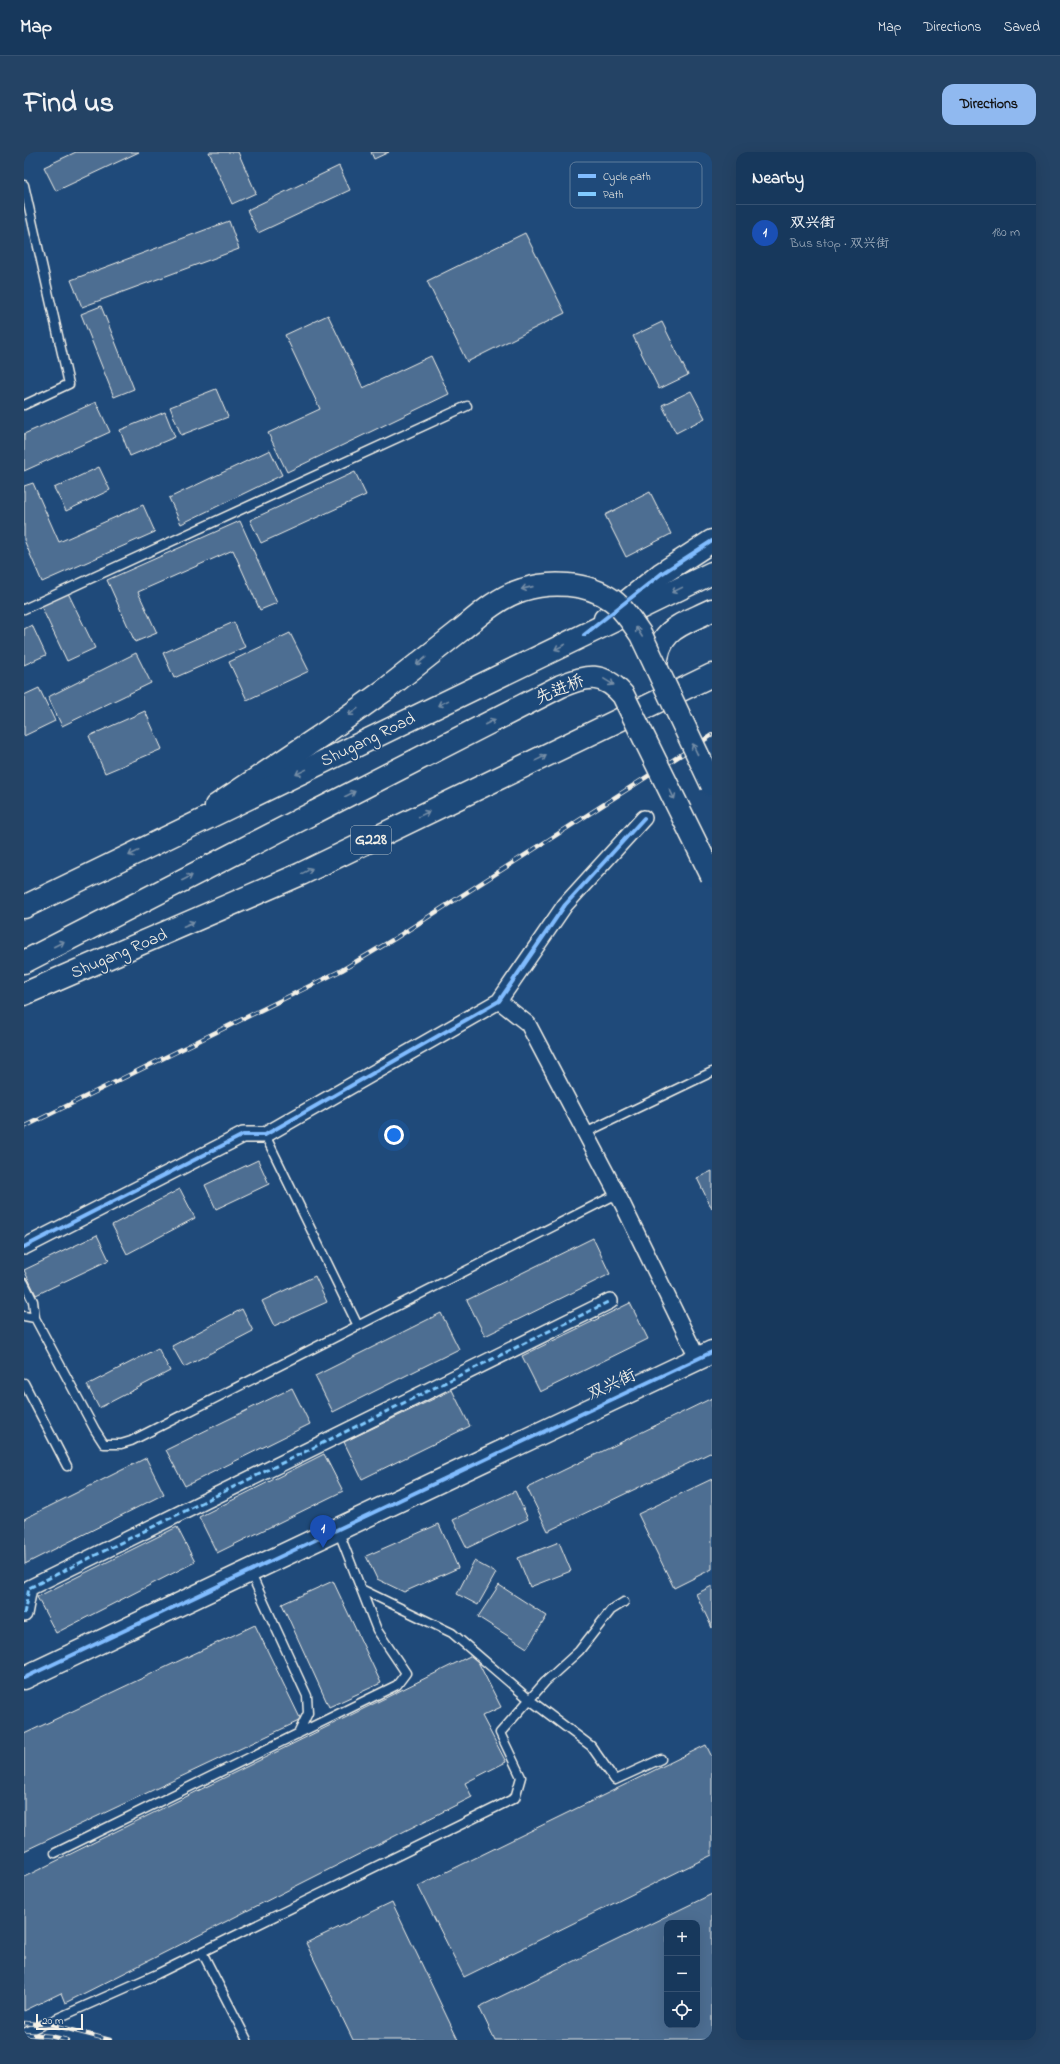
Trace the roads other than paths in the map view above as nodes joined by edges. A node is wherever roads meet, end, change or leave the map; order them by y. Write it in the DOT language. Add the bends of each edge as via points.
graph roads {
  1 [pos="24,185"];
  2 [pos="24,405"];
  3 [pos="467,406"];
  4 [pos="712,541"];
  5 [pos="712,573"];
  6 [pos="24,609"];
  7 [pos="712,610"];
  8 [pos="584,635"];
  9 [pos="656,667"];
  10 [pos="712,675"];
  11 [pos="712,785"];
  12 [pos="644,818"];
  13 [pos="169,836"];
  14 [pos="712,876"];
  15 [pos="24,907"];
  16 [pos="24,962"];
  17 [pos="24,994"];
  18 [pos="499,1001"];
  19 [pos="712,1072"];
  20 [pos="585,1133"];
  21 [pos="265,1135"];
  22 [pos="617,1194"];
  23 [pos="24,1247"];
  24 [pos="24,1283"];
  25 [pos="610,1301"];
  26 [pos="24,1316"];
  27 [pos="35,1318"];
  28 [pos="358,1326"];
  29 [pos="705,1356"];
  30 [pos="24,1383"];
  31 [pos="67,1466"];
  32 [pos="337,1530"];
  33 [pos="250,1571"];
  34 [pos="361,1589"];
  35 [pos="624,1602"];
  36 [pos="24,1614"];
  37 [pos="24,1678"];
  38 [pos="530,1700"];
  39 [pos="298,1734"];
  40 [pos="661,1759"];
  41 [pos="55,1853"];
  42 [pos="202,1952"];
  43 [pos="24,2032"];
  44 [pos="247,2040"];
  1 -- 2 [label="lane" via="69,384"];
  3 -- 6 [label="lane"];
  4 -- 8 [label="main road" via="661,574"];
  5 -- 8 [label="main road, Shugang Road, one-way"];
  7 -- 9 [label="main road" via="672,630 661,640"];
  8 -- 13 [label="main road, Shugang Road, one-way"];
  11 -- 9 [label="main road, one-way, bridge"];
  9 -- 13 [label="main road, one-way, bridge" via="641,635 612,600 593,591 570,585 546,584 521,590 502,599 385,690 299,751"];
  17 -- 10 [label="main road, Shugang Road / G228, one-way" via="301,874"];
  12 -- 18 [label="street" via="565,905"];
  13 -- 15 [label="main road, Shugang Road, one-way"];
  16 -- 14 [label="main road, 先进桥, one-way, bridge" via="561,686 590,676 603,679 615,686 623,695"];
  18 -- 20 [label="street" via="528,1024"];
  18 -- 21 [label="street"];
  19 -- 20 [label="lane"];
  20 -- 22 [label="street"];
  21 -- 23 [label="street" via="243,1135"];
  21 -- 28 [label="lane"];
  22 -- 28 [label="lane"];
  22 -- 29 [label="street"];
  24 -- 27 [label="lane" via="33,1300"];
  25 -- 36 [label="street" via="29,1588"];
  26 -- 27 [label="lane"];
  27 -- 28 [label="lane" via="104,1444 131,1441"];
  29 -- 32 [label="main road, 双兴街"];
  30 -- 31 [label="lane"];
  32 -- 33 [label="main road, 双兴街"];
  32 -- 34 [label="lane"];
  33 -- 37 [label="main road, 双兴街"];
  33 -- 39 [label="lane" via="306,1696 308,1713"];
  34 -- 38 [label="lane" via="452,1633"];
  34 -- 39 [label="lane" via="377,1630 406,1674 396,1685"];
  35 -- 38 [label="lane" via="611,1610 579,1651 545,1682"];
  38 -- 40 [label="lane" via="591,1746 615,1780"];
  38 -- 42 [label="lane" via="500,1733 521,1777 515,1798"];
  39 -- 41 [label="lane"];
  42 -- 43 [label="lane"];
  42 -- 44 [label="lane"];
}
